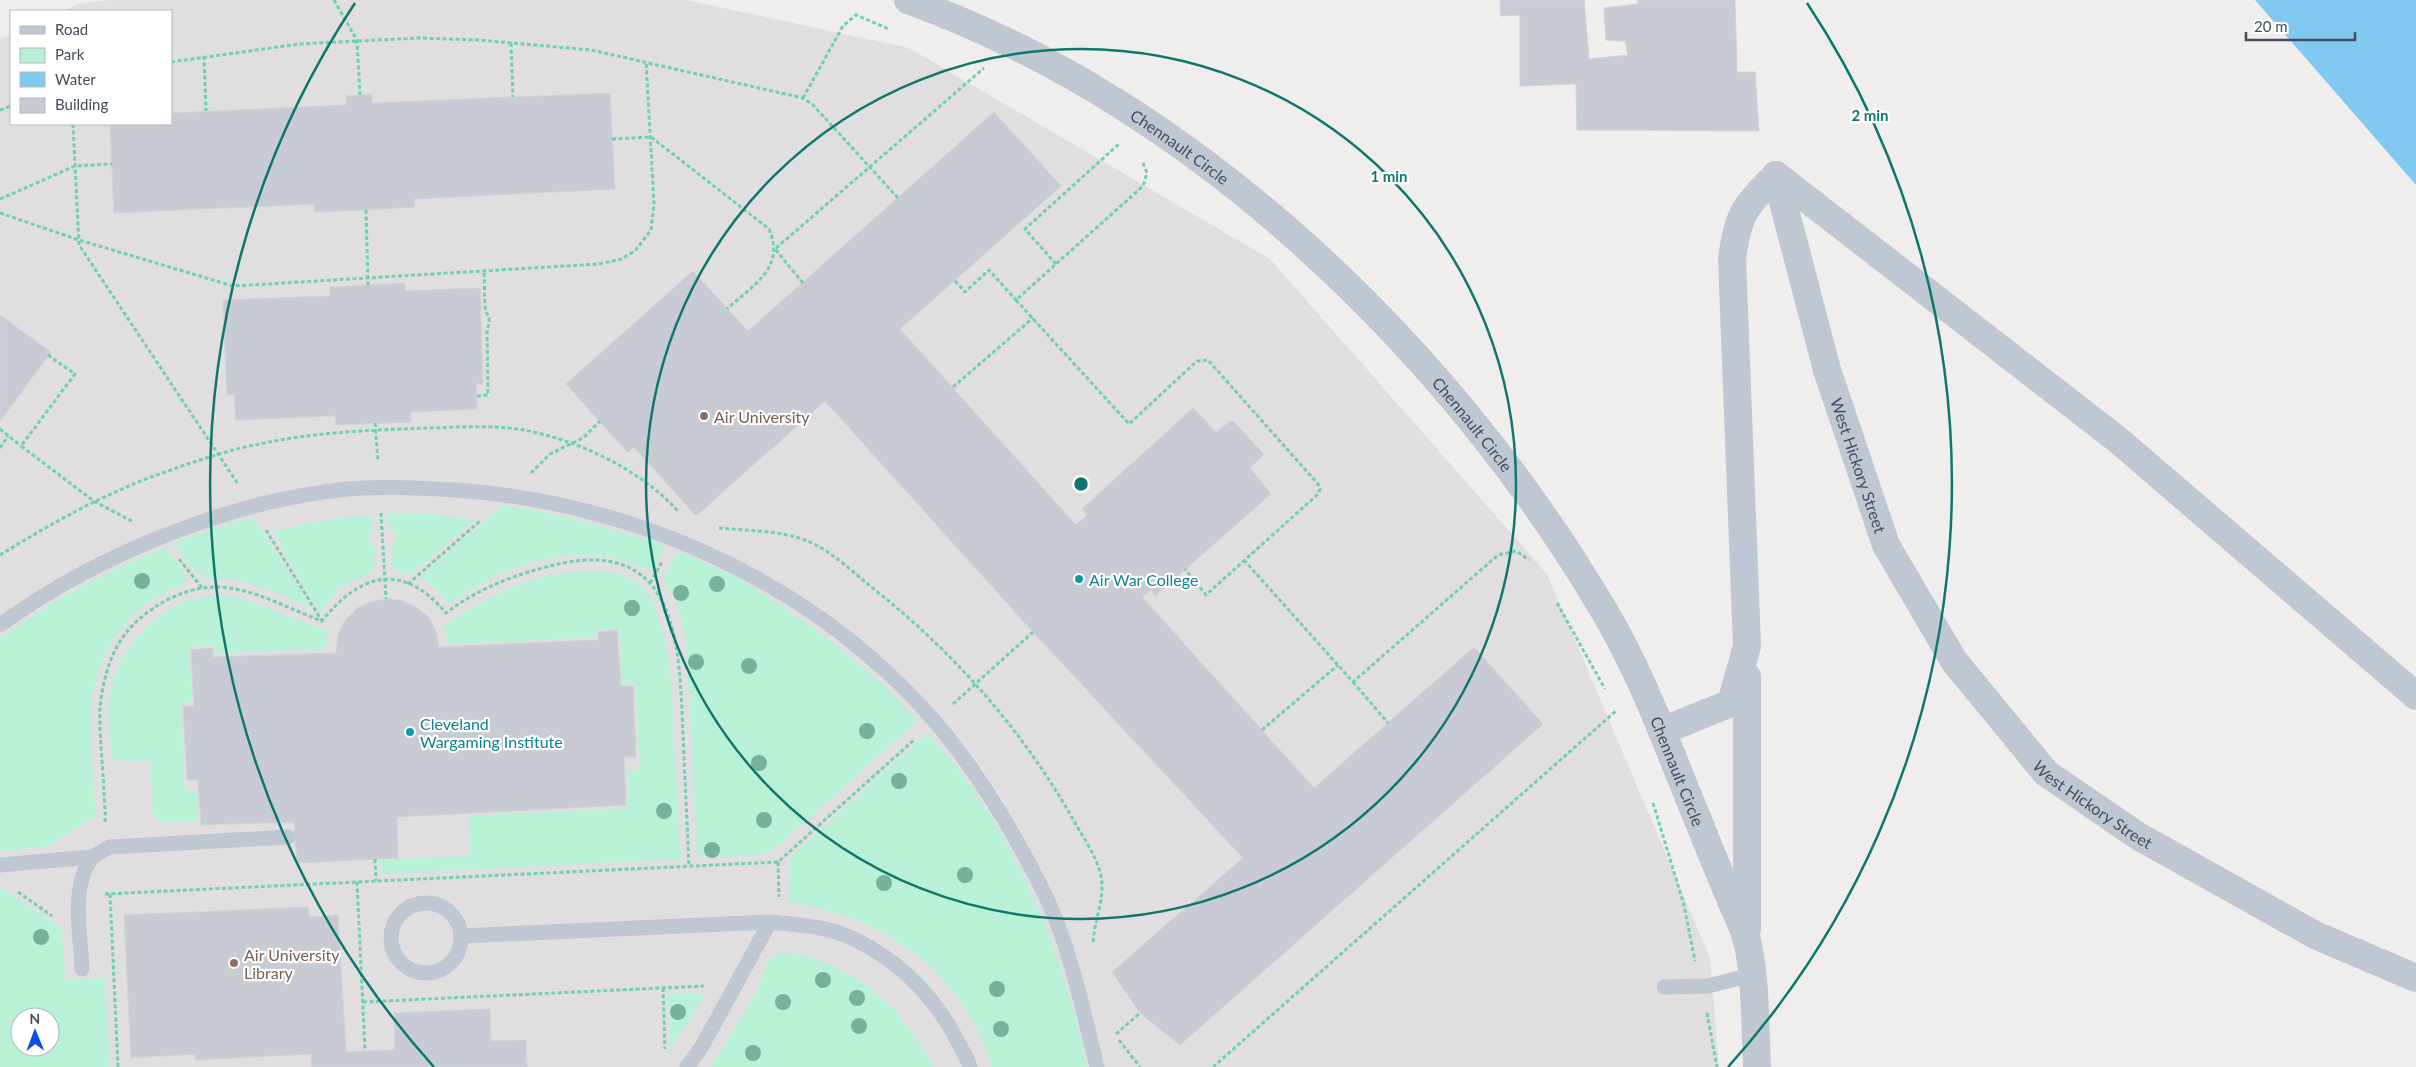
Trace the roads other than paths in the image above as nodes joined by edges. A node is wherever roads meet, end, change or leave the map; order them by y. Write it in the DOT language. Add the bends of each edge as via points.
graph roads {
  1 [pos="908,0"];
  2 [pos="1776,175"];
  3 [pos="0,626"];
  4 [pos="1747,646"];
  5 [pos="2416,696"];
  6 [pos="1662,731"];
  7 [pos="288,836"];
  8 [pos="92,858"];
  9 [pos="0,865"];
  10 [pos="775,923"];
  11 [pos="461,936"];
  12 [pos="1747,943"];
  13 [pos="82,969"];
  14 [pos="1751,975"];
  15 [pos="2416,978"];
  16 [pos="1664,987"];
  17 [pos="687,1067"];
  18 [pos="970,1067"];
  19 [pos="1097,1067"];
  20 [pos="1757,1067"];
  1 -- 6 [label="street, Chennault Circle" via="998,38 1068,73 1144,120 1206,164 1339,277 1416,356 1513,473 1605,611 1647,693"];
  2 -- 4 [label="street" via="1740,217 1732,259"];
  2 -- 5 [label="street" via="2118,440"];
  2 -- 15 [label="street, West Hickory Street" via="1827,370 1886,545 1954,661 2046,773 2138,836 2315,934"];
  3 -- 19 [label="lane" via="24,608 110,560 192,526 266,502 349,489 422,488 498,493 562,504 642,527 722,560 807,609 872,657 934,722 967,763 1011,833 1050,905 1076,983"];
  4 -- 6 [label="street" via="1731,703"];
  4 -- 12 [label="street"];
  6 -- 12 [label="street, Chennault Circle"];
  7 -- 8 [label="lane" via="110,847"];
  8 -- 9 [label="lane"];
  8 -- 13 [label="lane" via="82,875 79,896"];
  10 -- 11 [label="lane"];
  10 -- 17 [label="lane"];
  10 -- 18 [label="lane" via="812,926 855,939 894,964 926,992 947,1021"];
  11 -- 11 [label="lane" via="448,910 425,904 404,911 397,920 391,941 400,961 419,972 431,973 452,963 458,953"];
  12 -- 14 [label="street, Chennault Circle"];
  14 -- 16 [label="lane" via="1701,986"];
  14 -- 20 [label="street, Chennault Circle"];
}
